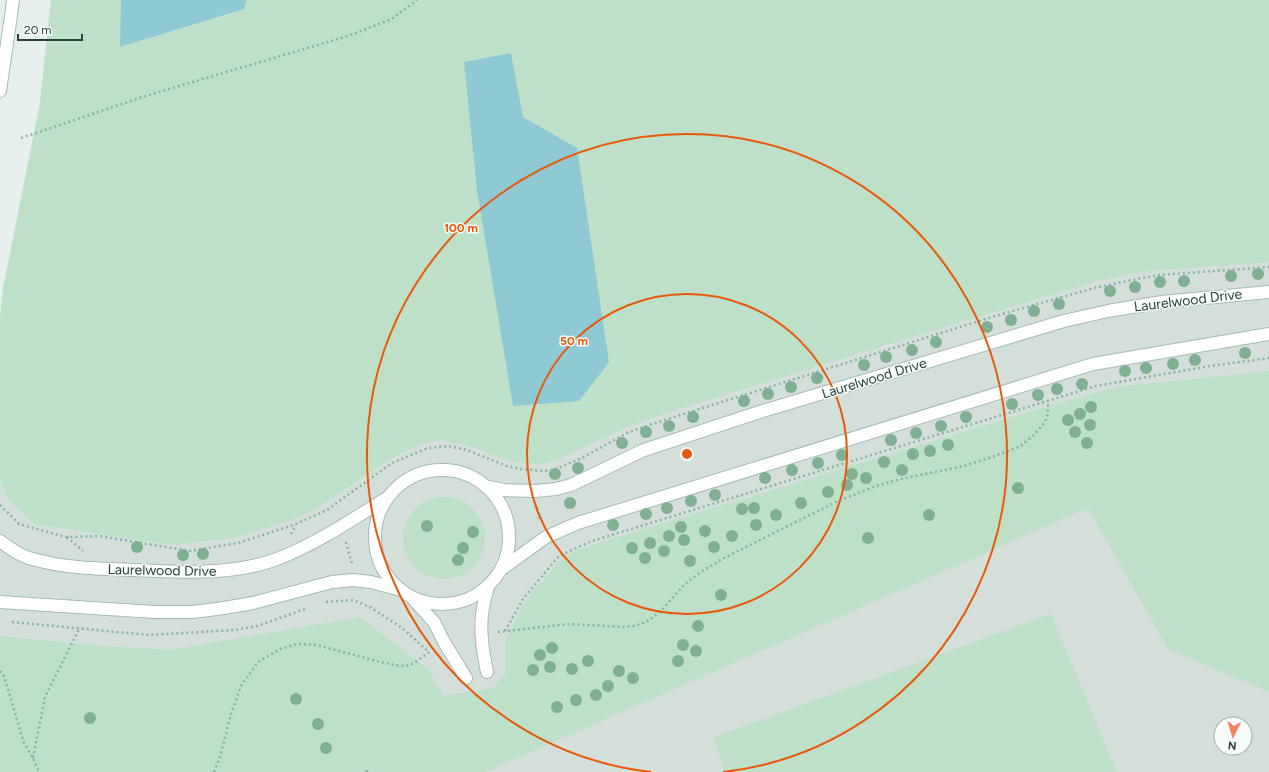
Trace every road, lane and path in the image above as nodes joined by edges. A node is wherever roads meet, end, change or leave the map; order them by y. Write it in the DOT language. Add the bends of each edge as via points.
graph roads {
  1 [pos="13,0"];
  2 [pos="417,0"];
  3 [pos="0,91"];
  4 [pos="20,138"];
  5 [pos="1269,267"];
  6 [pos="1269,292"];
  7 [pos="1269,334"];
  8 [pos="1269,358"];
  9 [pos="1048,401"];
  10 [pos="489,487"];
  11 [pos="385,499"];
  12 [pos="536,502"];
  13 [pos="0,505"];
  14 [pos="19,524"];
  15 [pos="541,524"];
  16 [pos="16,529"];
  17 [pos="0,541"];
  18 [pos="346,541"];
  19 [pos="352,564"];
  20 [pos="503,568"];
  21 [pos="488,586"];
  22 [pos="402,591"];
  23 [pos="414,600"];
  24 [pos="0,602"];
  25 [pos="79,629"];
  26 [pos="429,652"];
  27 [pos="0,671"];
  28 [pos="487,672"];
  29 [pos="466,678"];
  30 [pos="33,758"];
  31 [pos="39,772"];
  32 [pos="214,772"];
  1 -- 3 [label="street"];
  2 -- 4 [label="path" via="392,20 348,36 149,95"];
  5 -- 14 [label="path" via="1159,275 1094,288 652,424 552,470 535,471 507,466 467,450 448,446 428,448 392,463 327,510 296,524 238,542 190,551 99,536 66,537"];
  6 -- 10 [label="street, Laurelwood Drive" via="1162,302 1064,321 774,408 651,448 572,485 535,491"];
  7 -- 20 [label="street" via="1093,364 578,523 546,537"];
  8 -- 9 [label="path" via="1096,386"];
  9 -- 9 [label="path" via="592,541 559,556 523,598 505,630 569,624 623,627 644,623 656,615 685,584 701,572 831,504 887,483 964,466 1019,447 1034,436 1045,422"];
  10 -- 11 [label="street" via="470,475 449,469 427,471 406,479"];
  10 -- 20 [label="street" via="502,504 509,525 510,547"];
  11 -- 17 [label="street, Laurelwood Drive" via="338,529 277,559 255,566 212,572 104,569 62,565 28,558"];
  11 -- 22 [label="street" via="375,534 378,556 387,575"];
  12 -- 15 [label="path"];
  13 -- 14 [label="path"];
  14 -- 16 [label="path"];
  18 -- 19 [label="path"];
  20 -- 21 [label="street"];
  21 -- 23 [label="street" via="469,599 446,604"];
  21 -- 28 [label="street" via="482,609 483,651"];
  22 -- 23 [label="street"];
  22 -- 24 [label="street" via="371,582 332,582 252,603 193,612 154,612"];
  23 -- 29 [label="street" via="434,622"];
  25 -- 30 [label="path" via="45,697"];
  26 -- 32 [label="path" via="411,665 400,666 316,645 297,644 280,649 258,662 241,686"];
  27 -- 30 [label="path" via="4,676 24,743"];
  30 -- 31 [label="path"];
}
